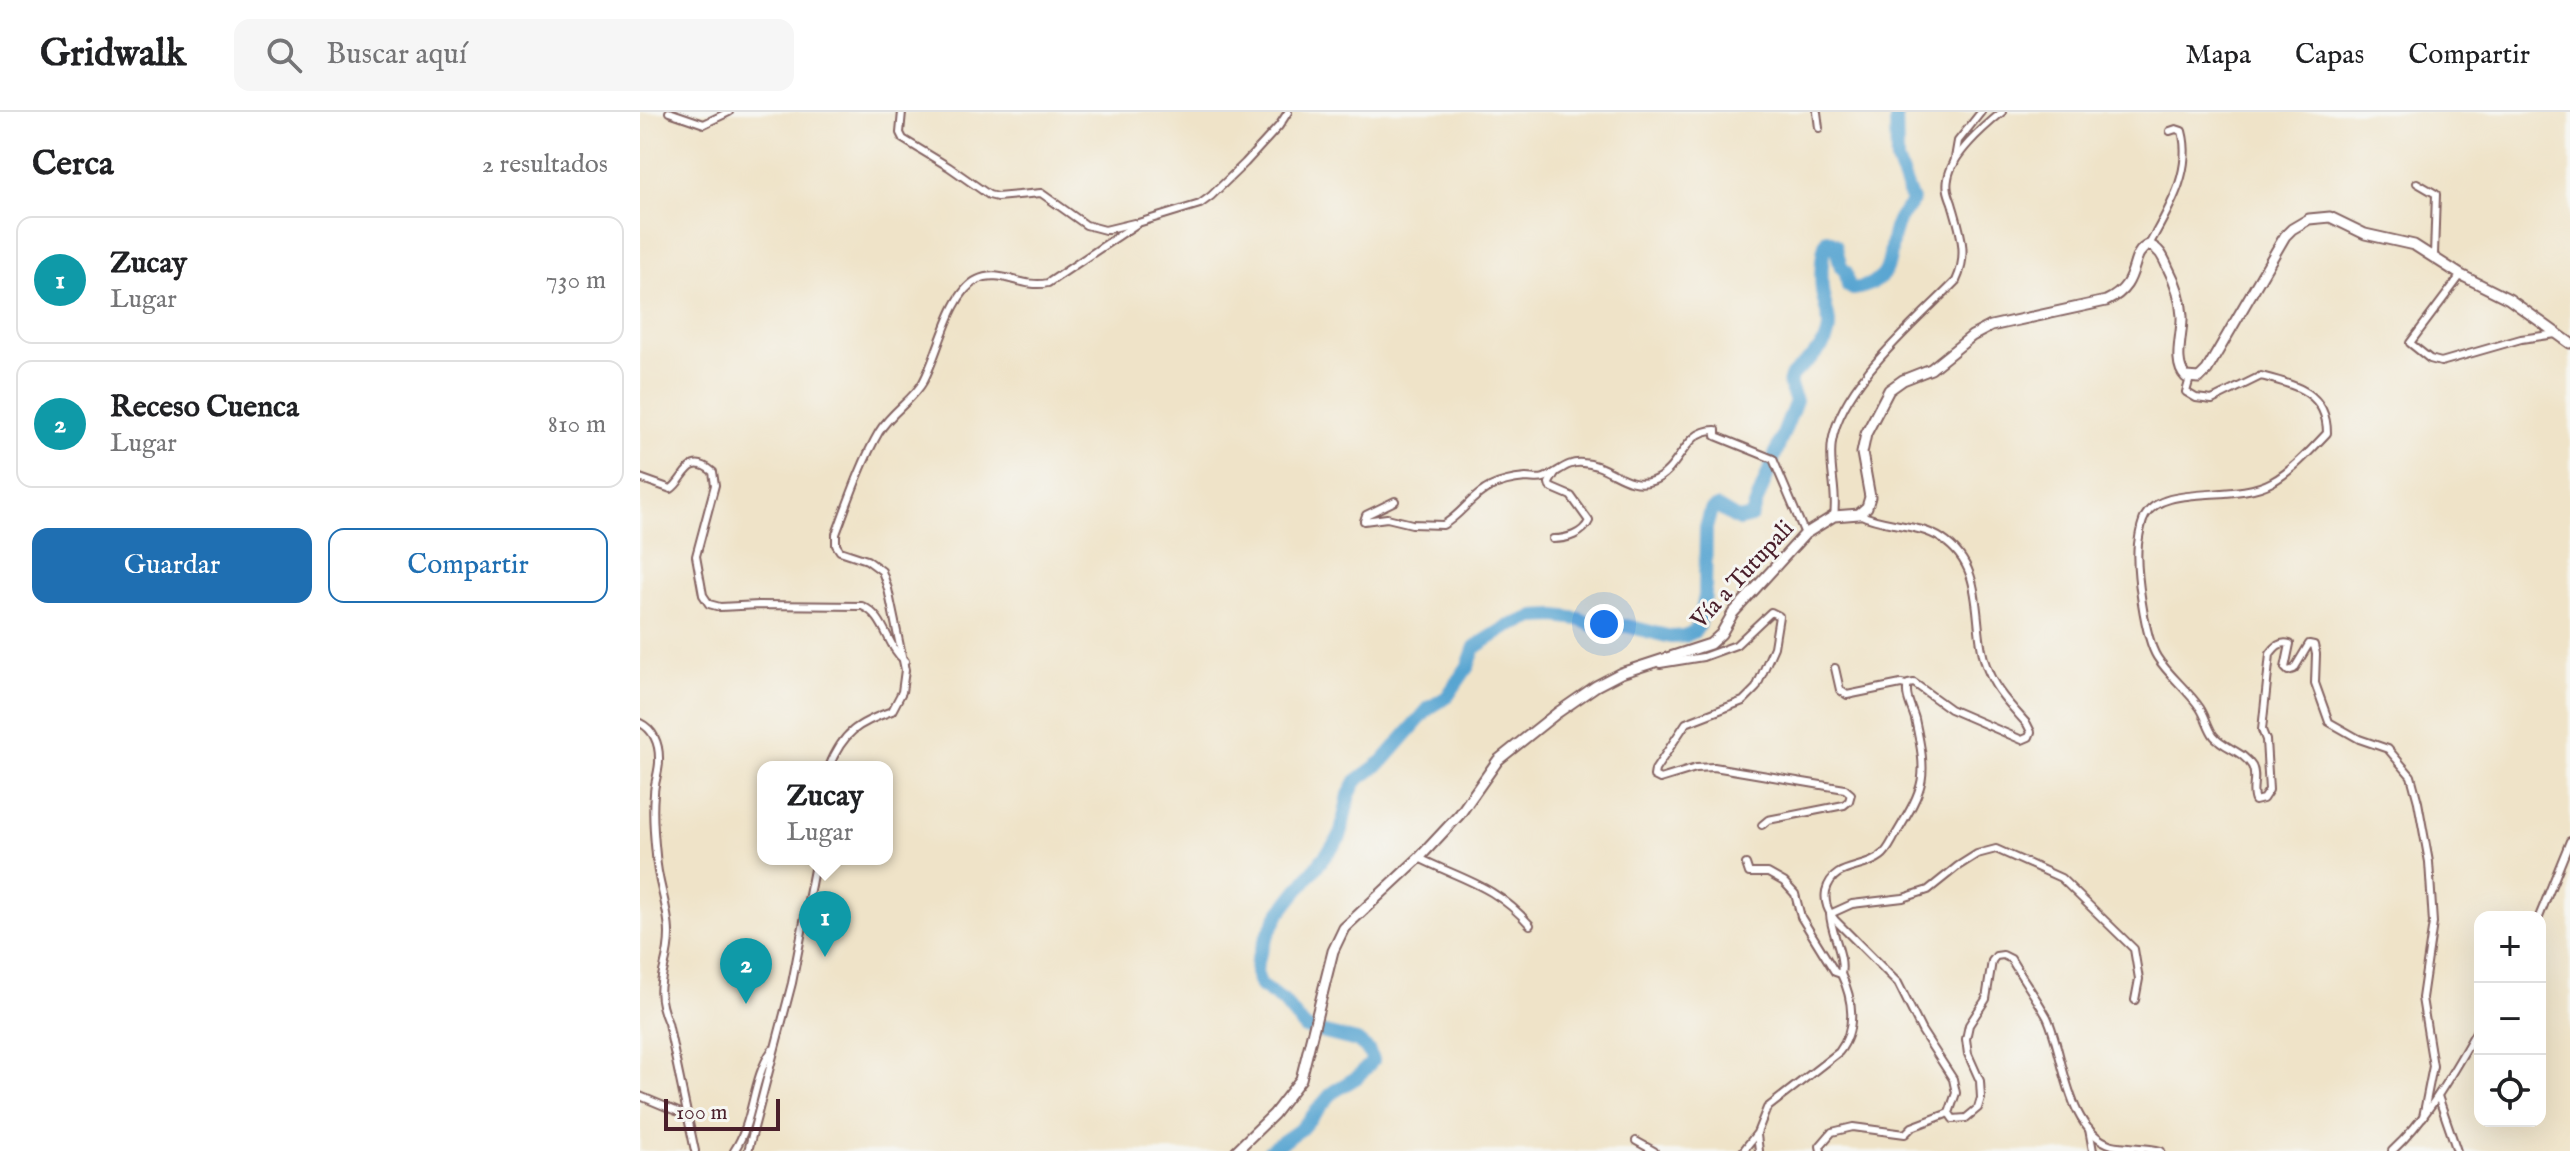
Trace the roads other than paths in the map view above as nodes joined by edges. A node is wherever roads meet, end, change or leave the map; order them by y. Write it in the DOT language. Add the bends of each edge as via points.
graph roads {
  1 [pos="669,112"];
  2 [pos="729,112"];
  3 [pos="902,112"];
  4 [pos="1288,112"];
  5 [pos="1817,112"];
  6 [pos="1981,112"];
  7 [pos="2002,112"];
  8 [pos="1819,128"];
  9 [pos="2170,131"];
  10 [pos="1954,164"];
  11 [pos="2417,183"];
  12 [pos="1138,223"];
  13 [pos="2149,245"];
  14 [pos="2434,255"];
  15 [pos="2461,275"];
  16 [pos="2556,334"];
  17 [pos="2570,343"];
  18 [pos="2190,378"];
  19 [pos="1557,470"];
  20 [pos="640,478"];
  21 [pos="1395,501"];
  22 [pos="1859,514"];
  23 [pos="1834,516"];
  24 [pos="1805,534"];
  25 [pos="1553,539"];
  26 [pos="905,661"];
  27 [pos="1653,662"];
  28 [pos="1835,668"];
  29 [pos="1906,685"];
  30 [pos="640,723"];
  31 [pos="832,761"];
  32 [pos="1762,825"];
  33 [pos="2570,841"];
  34 [pos="1419,858"];
  35 [pos="1746,864"];
  36 [pos="815,865"];
  37 [pos="2541,911"];
  38 [pos="1830,914"];
  39 [pos="1530,925"];
  40 [pos="1841,974"];
  41 [pos="2135,1000"];
  42 [pos="2474,1035"];
  43 [pos="776,1043"];
  44 [pos="640,1096"];
  45 [pos="2438,1096"];
  46 [pos="1949,1113"];
  47 [pos="688,1116"];
  48 [pos="2423,1117"];
  49 [pos="2089,1129"];
  50 [pos="1757,1133"];
  51 [pos="1636,1141"];
  52 [pos="2138,1149"];
  53 [pos="695,1151"];
  54 [pos="734,1151"];
  55 [pos="748,1151"];
  56 [pos="1236,1151"];
  57 [pos="1654,1151"];
  58 [pos="1743,1151"];
  59 [pos="1759,1151"];
  60 [pos="1821,1151"];
  61 [pos="2093,1151"];
  62 [pos="2161,1151"];
  63 [pos="2392,1151"];
  64 [pos="2457,1151"];
  1 -- 2 [label="street" via="704,124"];
  3 -- 12 [label="street" via="903,139 989,195 1041,193 1086,225 1105,230"];
  4 -- 12 [label="street" via="1211,196"];
  5 -- 8 [label="street"];
  6 -- 10 [label="street" via="1958,141"];
  7 -- 10 [label="street"];
  9 -- 13 [label="street" via="2182,131 2187,155 2177,190"];
  10 -- 23 [label="street" via="1947,181 1963,242 1961,270 1848,397 1831,452"];
  11 -- 14 [label="street" via="2436,194"];
  12 -- 26 [label="street" via="1048,283 1035,286 992,276 969,285 921,387 893,411 878,433 836,545 882,571"];
  13 -- 18 [label="street" via="2160,252 2178,291 2179,365"];
  13 -- 22 [label="street" via="2139,252 2129,283 2118,296 1991,326 1919,376 1895,385 1866,434 1863,465 1870,497"];
  14 -- 15 [label="street"];
  14 -- 18 [label="street" via="2330,217 2309,219 2285,236 2207,370"];
  15 -- 16 [label="street" via="2509,299"];
  15 -- 16 [label="street" via="2410,343 2430,359 2448,361"];
  16 -- 17 [label="street"];
  18 -- 48 [label="street" via="2186,392 2212,400 2261,376 2297,386 2322,405 2327,419 2327,433 2271,482 2168,499 2152,508 2141,519 2137,550 2142,603 2158,660 2203,712 2215,737 2247,758 2254,769 2255,801 2269,790 2262,730 2270,654 2285,643 2290,644 2288,671 2309,644 2314,645 2315,683 2329,722 2388,749 2411,776 2429,862 2433,923 2422,998 2433,1066"];
  19 -- 21 [label="street" via="1544,478 1493,485 1443,525 1387,518 1364,521"];
  19 -- 24 [label="street" via="1582,462 1637,484 1652,481 1671,469 1694,436 1716,430 1716,436 1769,455 1776,463"];
  19 -- 25 [label="street" via="1550,487 1571,496 1589,521 1578,533"];
  20 -- 26 [label="street" via="671,489 692,466 706,467 714,475 696,556 709,604 867,608"];
  22 -- 23 [label="street, Vía a Tutupali"];
  22 -- 29 [label="street" via="1929,533 1957,553 1977,594 1990,676 2030,735 2022,740 1950,709 1914,683"];
  23 -- 24 [label="street, Vía a Tutupali"];
  24 -- 27 [label="street, Vía a Tutupali" via="1710,644"];
  26 -- 31 [label="street" via="898,703 847,734"];
  27 -- 32 [label="street" via="1703,657 1736,645 1771,612 1779,616 1774,647 1756,688 1743,701 1686,723 1654,776 1714,767 1851,794 1844,805"];
  27 -- 34 [label="street, Vía a Tutupali" via="1596,686 1505,754"];
  28 -- 29 [label="street" via="1840,690 1847,695"];
  29 -- 38 [label="street" via="1922,753 1921,790 1882,856 1833,878 1825,895"];
  30 -- 47 [label="street" via="655,736 659,759 653,795 656,860 669,937 658,989"];
  33 -- 37 [label="street"];
  34 -- 39 [label="street" via="1493,892"];
  34 -- 56 [label="street, Vía a Tutupali" via="1344,928 1333,951 1301,1079"];
  35 -- 40 [label="street" via="1749,873 1774,875 1795,894 1801,917"];
  36 -- 43 [label="street"];
  38 -- 40 [label="street"];
  38 -- 41 [label="street" via="1852,904 1928,890 1977,854 1996,849 2061,878 2134,949 2139,979"];
  38 -- 46 [label="street" via="1904,993 1953,1079 1956,1093"];
  40 -- 50 [label="street" via="1851,1005 1846,1044 1767,1108"];
  42 -- 45 [label="street"];
  43 -- 54 [label="street" via="763,1062 749,1118"];
  43 -- 55 [label="street"];
  44 -- 47 [label="street"];
  45 -- 48 [label="street"];
  45 -- 64 [label="street"];
  46 -- 49 [label="street" via="1960,1120 1978,1108 1981,1090 1968,1054 1967,1032 1986,999 1993,959 2003,955 2011,959 2047,1017 2074,1101"];
  46 -- 60 [label="street" via="1905,1134 1853,1127 1832,1132"];
  47 -- 53 [label="street"];
  48 -- 63 [label="street"];
  49 -- 52 [label="street" via="2111,1145"];
  49 -- 61 [label="street"];
  50 -- 58 [label="street"];
  50 -- 59 [label="street"];
  51 -- 57 [label="street"];
  52 -- 62 [label="street"];
}
